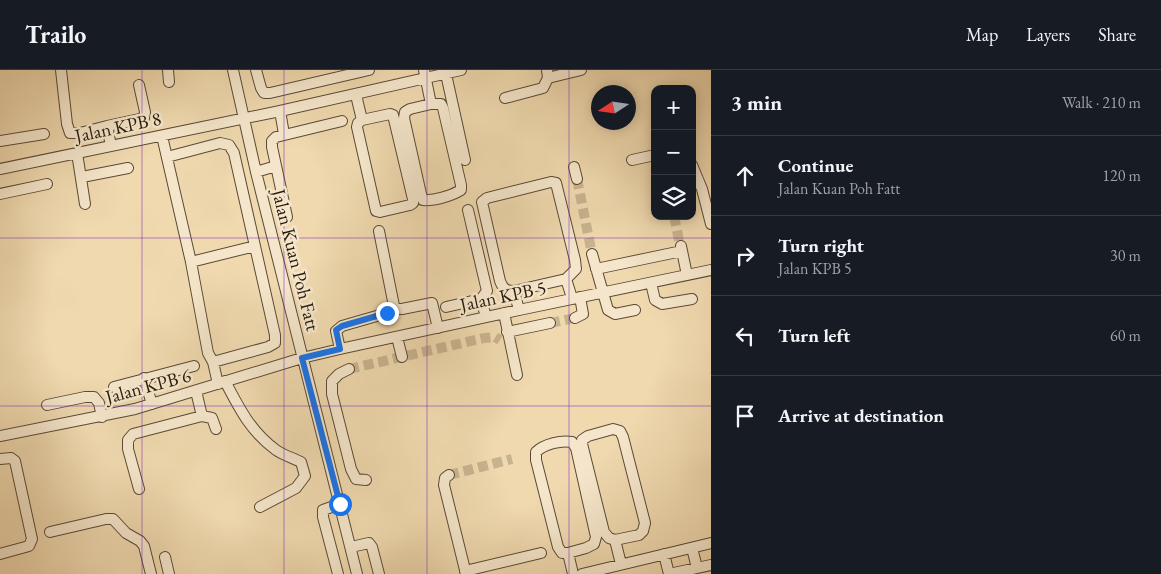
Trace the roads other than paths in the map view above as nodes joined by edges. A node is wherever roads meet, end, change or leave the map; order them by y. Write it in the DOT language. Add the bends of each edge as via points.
graph roads {
  1 [pos="61,70"];
  2 [pos="168,70"];
  3 [pos="233,70"];
  4 [pos="256,70"];
  5 [pos="369,70"];
  6 [pos="461,70"];
  7 [pos="581,70"];
  8 [pos="425,74"];
  9 [pos="446,74"];
  10 [pos="548,74"];
  11 [pos="169,82"];
  12 [pos="139,85"];
  13 [pos="356,95"];
  14 [pos="505,98"];
  15 [pos="431,104"];
  16 [pos="280,112"];
  17 [pos="243,119"];
  18 [pos="362,120"];
  19 [pos="342,121"];
  20 [pos="107,126"];
  21 [pos="44,134"];
  22 [pos="284,134"];
  23 [pos="162,136"];
  24 [pos="0,141"];
  25 [pos="111,146"];
  26 [pos="77,153"];
  27 [pos="651,156"];
  28 [pos="167,157"];
  29 [pos="464,160"];
  30 [pos="632,160"];
  31 [pos="276,166"];
  32 [pos="574,167"];
  33 [pos="128,168"];
  34 [pos="0,169"];
  35 [pos="256,172"];
  36 [pos="696,175"];
  37 [pos="82,177"];
  38 [pos="577,178"];
  39 [pos="47,184"];
  40 [pos="0,194"];
  41 [pos="85,204"];
  42 [pos="468,210"];
  43 [pos="287,217"];
  44 [pos="711,224"];
  45 [pos="379,231"];
  46 [pos="255,246"];
  47 [pos="592,254"];
  48 [pos="191,262"];
  49 [pos="596,269"];
  50 [pos="711,270"];
  51 [pos="687,275"];
  52 [pos="566,279"];
  53 [pos="651,283"];
  54 [pos="514,291"];
  55 [pos="602,293"];
  56 [pos="576,298"];
  57 [pos="481,299"];
  58 [pos="692,299"];
  59 [pos="446,307"];
  60 [pos="519,310"];
  61 [pos="635,310"];
  62 [pos="387,313"];
  63 [pos="504,313"];
  64 [pos="486,317"];
  65 [pos="575,318"];
  66 [pos="550,323"];
  67 [pos="438,328"];
  68 [pos="508,332"];
  69 [pos="397,337"];
  70 [pos="340,349"];
  71 [pos="402,357"];
  72 [pos="302,358"];
  73 [pos="213,362"];
  74 [pos="194,366"];
  75 [pos="349,369"];
  76 [pos="516,375"];
  77 [pos="144,378"];
  78 [pos="221,383"];
  79 [pos="114,386"];
  80 [pos="196,391"];
  81 [pos="47,404"];
  82 [pos="152,404"];
  83 [pos="202,416"];
  84 [pos="102,417"];
  85 [pos="216,429"];
  86 [pos="0,436"];
  87 [pos="0,460"];
  88 [pos="449,475"];
  89 [pos="366,480"];
  90 [pos="139,489"];
  91 [pos="340,504"];
  92 [pos="260,507"];
  93 [pos="50,532"];
  94 [pos="615,540"];
  95 [pos="711,543"];
  96 [pos="351,547"];
  97 [pos="692,548"];
  98 [pos="568,553"];
  99 [pos="0,554"];
  100 [pos="541,554"];
  101 [pos="664,554"];
  102 [pos="165,557"];
  103 [pos="621,564"];
  104 [pos="711,565"];
  105 [pos="697,568"];
  106 [pos="465,572"];
  107 [pos="151,574"];
  108 [pos="169,574"];
  109 [pos="338,574"];
  110 [pos="357,574"];
  111 [pos="379,574"];
  112 [pos="573,574"];
  113 [pos="582,574"];
  114 [pos="669,574"];
  1 -- 20 [label="street" via="70,133"];
  2 -- 11 [label="street"];
  3 -- 17 [label="street, Jalan Kuan Poh Fatt"];
  4 -- 5 [label="street" via="260,88 270,93"];
  6 -- 9 [label="street, Jalan KPB 8"];
  7 -- 10 [label="street"];
  8 -- 9 [label="street, Jalan KPB 8"];
  8 -- 13 [label="street, Jalan KPB 8"];
  8 -- 15 [label="street"];
  9 -- 29 [label="street"];
  10 -- 14 [label="street" via="543,88"];
  12 -- 20 [label="street" via="144,118"];
  13 -- 16 [label="street, Jalan KPB 8"];
  13 -- 18 [label="street"];
  15 -- 15 [label="street" via="441,104 443,108 461,190 423,200 404,118 410,109"];
  16 -- 17 [label="street, Jalan KPB 8"];
  16 -- 22 [label="street"];
  17 -- 23 [label="street, Jalan KPB 8"];
  17 -- 35 [label="street, Jalan Kuan Poh Fatt"];
  18 -- 18 [label="street" via="356,127 376,211 410,205 413,199 393,115"];
  19 -- 22 [label="street"];
  20 -- 25 [label="street"];
  21 -- 24 [label="street"];
  22 -- 31 [label="street" via="272,141"];
  23 -- 25 [label="street, Jalan KPB 8"];
  23 -- 28 [label="street"];
  25 -- 26 [label="street, Jalan KPB 8"];
  26 -- 34 [label="street, Jalan KPB 8"];
  26 -- 37 [label="street"];
  27 -- 30 [label="street"];
  28 -- 46 [label="street" via="220,143 229,145 234,153"];
  28 -- 48 [label="street"];
  31 -- 35 [label="street"];
  31 -- 43 [label="street"];
  32 -- 38 [label="street"];
  33 -- 37 [label="street"];
  35 -- 72 [label="street, Jalan Kuan Poh Fatt"];
  36 -- 44 [label="street"];
  37 -- 41 [label="street"];
  39 -- 40 [label="street"];
  42 -- 57 [label="street" via="487,291"];
  45 -- 67 [label="street" via="394,306 402,309 432,303"];
  46 -- 48 [label="street"];
  46 -- 73 [label="street" via="275,343"];
  47 -- 49 [label="street"];
  48 -- 73 [label="street" via="208,353"];
  49 -- 51 [label="street" via="681,248"];
  49 -- 55 [label="street"];
  50 -- 51 [label="street, Jalan KPB 5"];
  51 -- 53 [label="street, Jalan KPB 5"];
  52 -- 54 [label="street"];
  52 -- 54 [label="street" via="576,270 575,260 558,189 556,183 551,182 486,198 482,202 500,281 503,288"];
  52 -- 56 [label="street"];
  53 -- 55 [label="street, Jalan KPB 5"];
  53 -- 58 [label="street" via="655,300 662,304"];
  54 -- 60 [label="street"];
  55 -- 56 [label="street, Jalan KPB 5"];
  55 -- 61 [label="street" via="608,310 615,314"];
  56 -- 60 [label="street, Jalan KPB 5"];
  56 -- 65 [label="street" via="583,314"];
  57 -- 59 [label="street"];
  57 -- 64 [label="street"];
  60 -- 63 [label="street, Jalan KPB 5"];
  62 -- 70 [label="street" via="336,330"];
  63 -- 64 [label="street, Jalan KPB 5"];
  63 -- 68 [label="street"];
  64 -- 67 [label="street, Jalan KPB 5"];
  66 -- 68 [label="street"];
  67 -- 69 [label="street, Jalan KPB 5"];
  68 -- 76 [label="street"];
  69 -- 70 [label="street, Jalan KPB 5"];
  69 -- 71 [label="street"];
  70 -- 72 [label="street, Jalan KPB 5"];
  72 -- 78 [label="street, Jalan KPB 6"];
  72 -- 91 [label="street, Jalan Kuan Poh Fatt"];
  73 -- 78 [label="street"];
  74 -- 77 [label="street"];
  75 -- 89 [label="street" via="332,381 332,394 351,469 356,479"];
  77 -- 79 [label="street"];
  77 -- 82 [label="street"];
  78 -- 80 [label="street, Jalan KPB 6"];
  78 -- 92 [label="street" via="257,435 278,451 301,462 305,476 296,488"];
  80 -- 82 [label="street, Jalan KPB 6"];
  80 -- 83 [label="street"];
  81 -- 84 [label="street" via="94,397"];
  82 -- 84 [label="street, Jalan KPB 6"];
  83 -- 85 [label="street" via="212,418"];
  83 -- 90 [label="street" via="133,434 128,440 128,448"];
  84 -- 86 [label="street, Jalan KPB 6"];
  87 -- 99 [label="street" via="11,458 15,461 32,539 29,546"];
  88 -- 106 [label="street" via="444,484"];
  91 -- 96 [label="street, Jalan Kuan Poh Fatt"];
  91 -- 109 [label="street" via="323,510"];
  93 -- 107 [label="street" via="113,519 144,546"];
  94 -- 94 [label="street" via="604,532 582,444 588,436 613,429 620,431 623,437 645,523 639,535"];
  94 -- 103 [label="street"];
  95 -- 97 [label="street"];
  96 -- 110 [label="street, Jalan Kuan Poh Fatt"];
  96 -- 111 [label="street" via="369,543"];
  97 -- 101 [label="street"];
  97 -- 105 [label="street"];
  98 -- 98 [label="street" via="562,553 558,546 536,452 566,441 572,442 576,448 596,537 594,544"];
  98 -- 112 [label="street"];
  100 -- 106 [label="street"];
  101 -- 103 [label="street"];
  101 -- 114 [label="street"];
  102 -- 108 [label="street"];
  103 -- 113 [label="street"];
  104 -- 105 [label="street"];
  105 -- 114 [label="street"];
}
